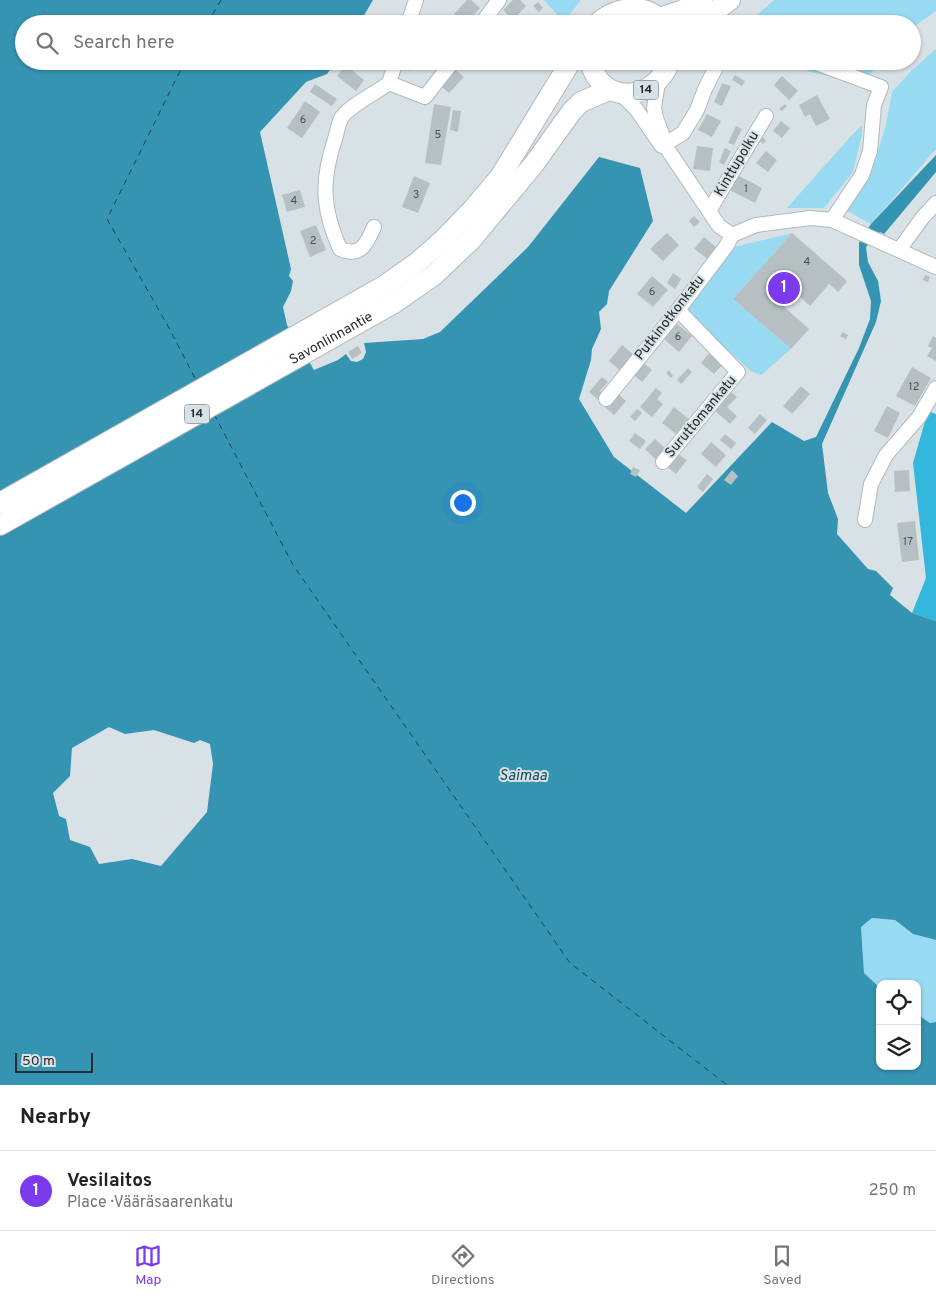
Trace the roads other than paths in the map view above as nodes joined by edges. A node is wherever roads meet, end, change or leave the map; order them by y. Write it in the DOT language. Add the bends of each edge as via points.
graph roads {
  1 [pos="416,0"];
  2 [pos="499,0"];
  3 [pos="702,0"];
  4 [pos="730,0"];
  5 [pos="411,15"];
  6 [pos="488,15"];
  7 [pos="610,15"];
  8 [pos="652,15"];
  9 [pos="673,15"];
  10 [pos="710,15"];
  11 [pos="393,70"];
  12 [pos="447,70"];
  13 [pos="565,70"];
  14 [pos="594,70"];
  15 [pos="666,70"];
  16 [pos="714,70"];
  17 [pos="835,70"];
  18 [pos="658,82"];
  19 [pos="389,83"];
  20 [pos="614,92"];
  21 [pos="766,116"];
  22 [pos="666,148"];
  23 [pos="936,203"];
  24 [pos="709,211"];
  25 [pos="832,220"];
  26 [pos="374,227"];
  27 [pos="732,235"];
  28 [pos="899,250"];
  29 [pos="936,266"];
  30 [pos="389,295"];
  31 [pos="678,310"];
  32 [pos="936,388"];
  33 [pos="606,399"];
  34 [pos="663,462"];
  35 [pos="0,503"];
  36 [pos="865,520"];
  37 [pos="0,525"];
  1 -- 5 [label="street"];
  2 -- 6 [label="street"];
  3 -- 9 [label="highway"];
  4 -- 10 [label="highway"];
  7 -- 8 [label="highway" via="624,9 645,10"];
  11 -- 19 [label="street"];
  12 -- 19 [label="street" via="425,97"];
  13 -- 30 [label="highway, Savonlinnantie / 14" via="500,177 474,209 418,262"];
  14 -- 20 [label="highway" via="597,79"];
  15 -- 18 [label="highway, 14"];
  16 -- 22 [label="street" via="684,133"];
  17 -- 25 [label="street" via="881,87 874,105 870,152 862,175"];
  18 -- 20 [label="highway, 14" via="642,92"];
  18 -- 22 [label="street" via="654,108"];
  19 -- 26 [label="street" via="353,106 342,118 324,181 330,225 340,249 361,250"];
  20 -- 22 [label="street" via="636,109"];
  20 -- 30 [label="highway, Savonlinnantie / 14" via="581,102 572,111 534,164 471,240 434,276"];
  21 -- 24 [label="street, Kinttupolku"];
  22 -- 24 [label="street"];
  23 -- 28 [label="street"];
  24 -- 27 [label="street" via="719,226"];
  25 -- 27 [label="street" via="810,218 756,225"];
  25 -- 28 [label="street"];
  27 -- 31 [label="street, Putkinotkonkatu"];
  28 -- 29 [label="street"];
  30 -- 35 [label="highway, Savonlinnantie / 14"];
  30 -- 37 [label="highway, Savonlinnantie / 14"];
  31 -- 33 [label="street, Putkinotkonkatu"];
  31 -- 34 [label="street, Suruttomankatu" via="738,372"];
  32 -- 36 [label="street" via="919,417 886,455 871,484"];
}
